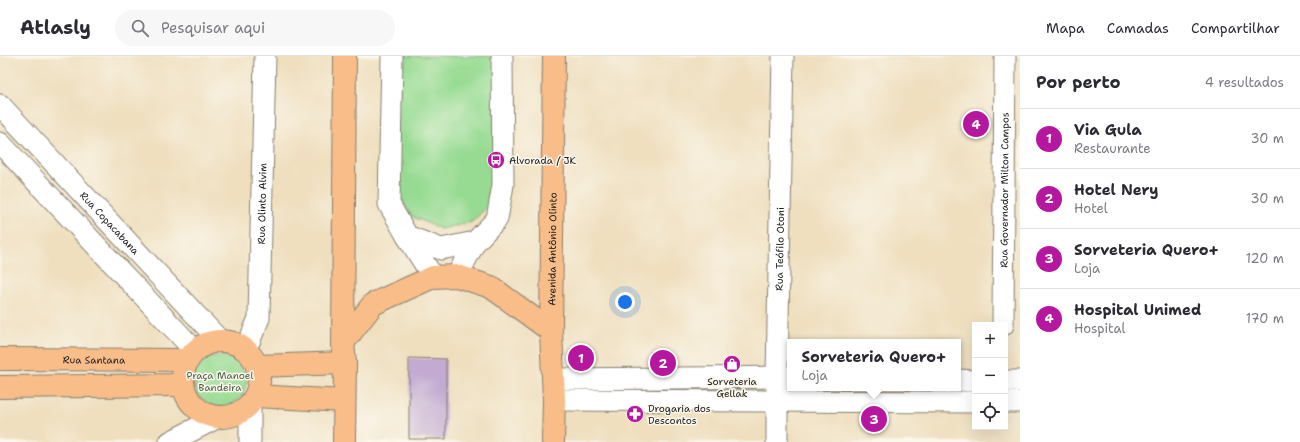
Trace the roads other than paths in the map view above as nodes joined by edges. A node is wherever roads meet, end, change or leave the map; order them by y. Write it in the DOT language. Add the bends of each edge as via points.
graph roads {
  1 [pos="265,56"];
  2 [pos="345,56"];
  3 [pos="392,56"];
  4 [pos="502,56"];
  5 [pos="554,56"];
  6 [pos="783,56"];
  7 [pos="1005,56"];
  8 [pos="0,105"];
  9 [pos="0,143"];
  10 [pos="407,236"];
  11 [pos="475,242"];
  12 [pos="457,276"];
  13 [pos="433,277"];
  14 [pos="1003,322"];
  15 [pos="551,332"];
  16 [pos="220,341"];
  17 [pos="344,353"];
  18 [pos="192,355"];
  19 [pos="252,358"];
  20 [pos="0,359"];
  21 [pos="784,376"];
  22 [pos="961,380"];
  23 [pos="972,381"];
  24 [pos="1008,381"];
  25 [pos="1020,381"];
  26 [pos="183,385"];
  27 [pos="0,387"];
  28 [pos="554,389"];
  29 [pos="253,401"];
  30 [pos="344,401"];
  31 [pos="777,401"];
  32 [pos="972,402"];
  33 [pos="1008,402"];
  34 [pos="1020,402"];
  35 [pos="218,417"];
  36 [pos="170,442"];
  37 [pos="250,442"];
  38 [pos="344,442"];
  39 [pos="553,442"];
  40 [pos="777,442"];
  1 -- 19 [label="street, Rua Olinto Alvim" via="259,318"];
  2 -- 17 [label="main road"];
  3 -- 10 [label="street" via="389,204"];
  4 -- 11 [label="street" via="503,185 497,219"];
  5 -- 15 [label="main road, Avenida Antônio Olinto"];
  6 -- 21 [label="street, Rua Teófilo Otoni"];
  7 -- 14 [label="street, Rua Governador Milton Campos"];
  8 -- 16 [label="street, Rua Copacabana"];
  9 -- 18 [label="street"];
  10 -- 11 [label="street" via="441,249"];
  10 -- 13 [label="street"];
  11 -- 12 [label="street"];
  12 -- 13 [label="main road"];
  12 -- 15 [label="main road" via="491,286"];
  13 -- 17 [label="main road" via="373,304"];
  15 -- 28 [label="main road, Avenida Antônio Olinto"];
  16 -- 18 [label="main road, Rua Santana" via="206,344"];
  16 -- 19 [label="main road, Rua Santana" via="238,344"];
  17 -- 19 [label="main road, Rua Santana"];
  17 -- 30 [label="main road"];
  18 -- 20 [label="main road, Rua Santana"];
  18 -- 26 [label="main road" via="184,372"];
  19 -- 29 [label="main road" via="260,376"];
  21 -- 28 [label="street"];
  21 -- 31 [label="street, Rua Teófilo Otoni"];
  22 -- 23 [label="street"];
  24 -- 25 [label="street"];
  26 -- 27 [label="main road"];
  26 -- 35 [label="main road" via="186,395 199,410"];
  28 -- 31 [label="street"];
  28 -- 39 [label="main road, Avenida Antônio Olinto"];
  29 -- 30 [label="main road"];
  29 -- 35 [label="main road" via="230,417"];
  29 -- 37 [label="street"];
  30 -- 38 [label="main road"];
  31 -- 32 [label="street"];
  31 -- 40 [label="street, Rua Teófilo Otoni"];
  33 -- 34 [label="street"];
  35 -- 36 [label="street"];
}
